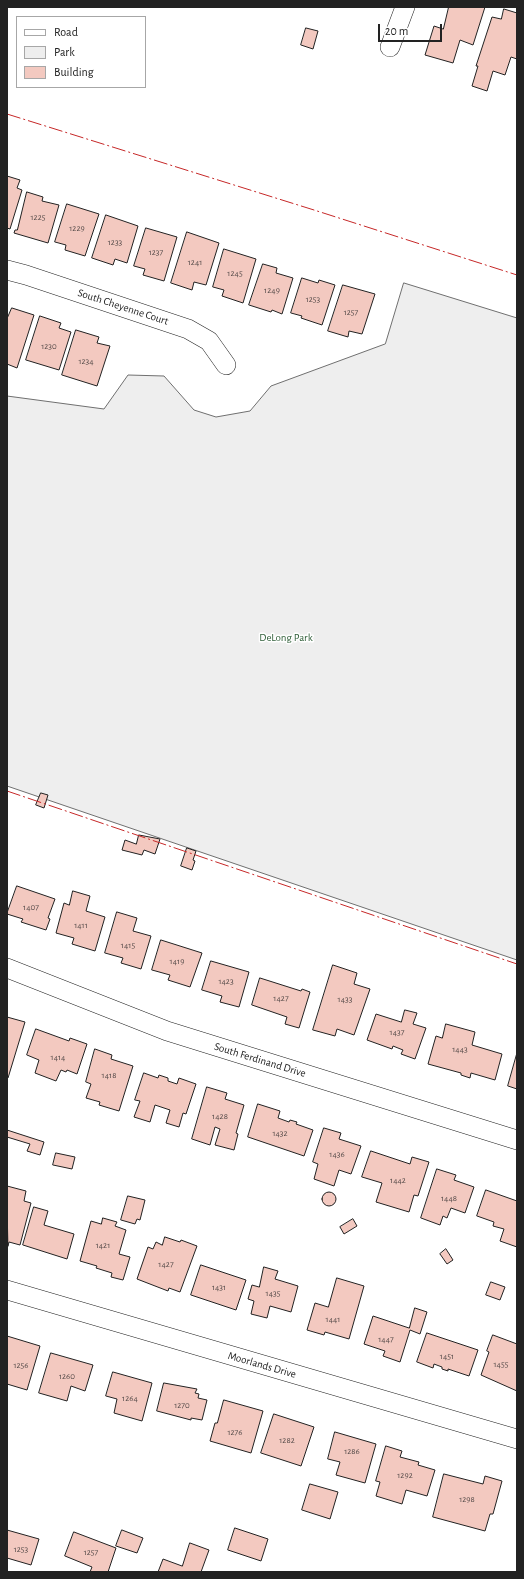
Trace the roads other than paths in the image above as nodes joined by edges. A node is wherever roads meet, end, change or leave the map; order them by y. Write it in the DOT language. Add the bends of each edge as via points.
graph roads {
  1 [pos="405,7"];
  2 [pos="390,47"];
  3 [pos="7,270"];
  4 [pos="226,365"];
  5 [pos="7,968"];
  6 [pos="517,1140"];
  7 [pos="7,1290"];
  8 [pos="517,1439"];
  1 -- 2 [label="street"];
  3 -- 4 [label="street, South Cheyenne Court" via="188,329 209,341"];
  5 -- 6 [label="street, South Ferdinand Drive" via="167,1031"];
  7 -- 8 [label="street, Moorlands Drive"];
}
